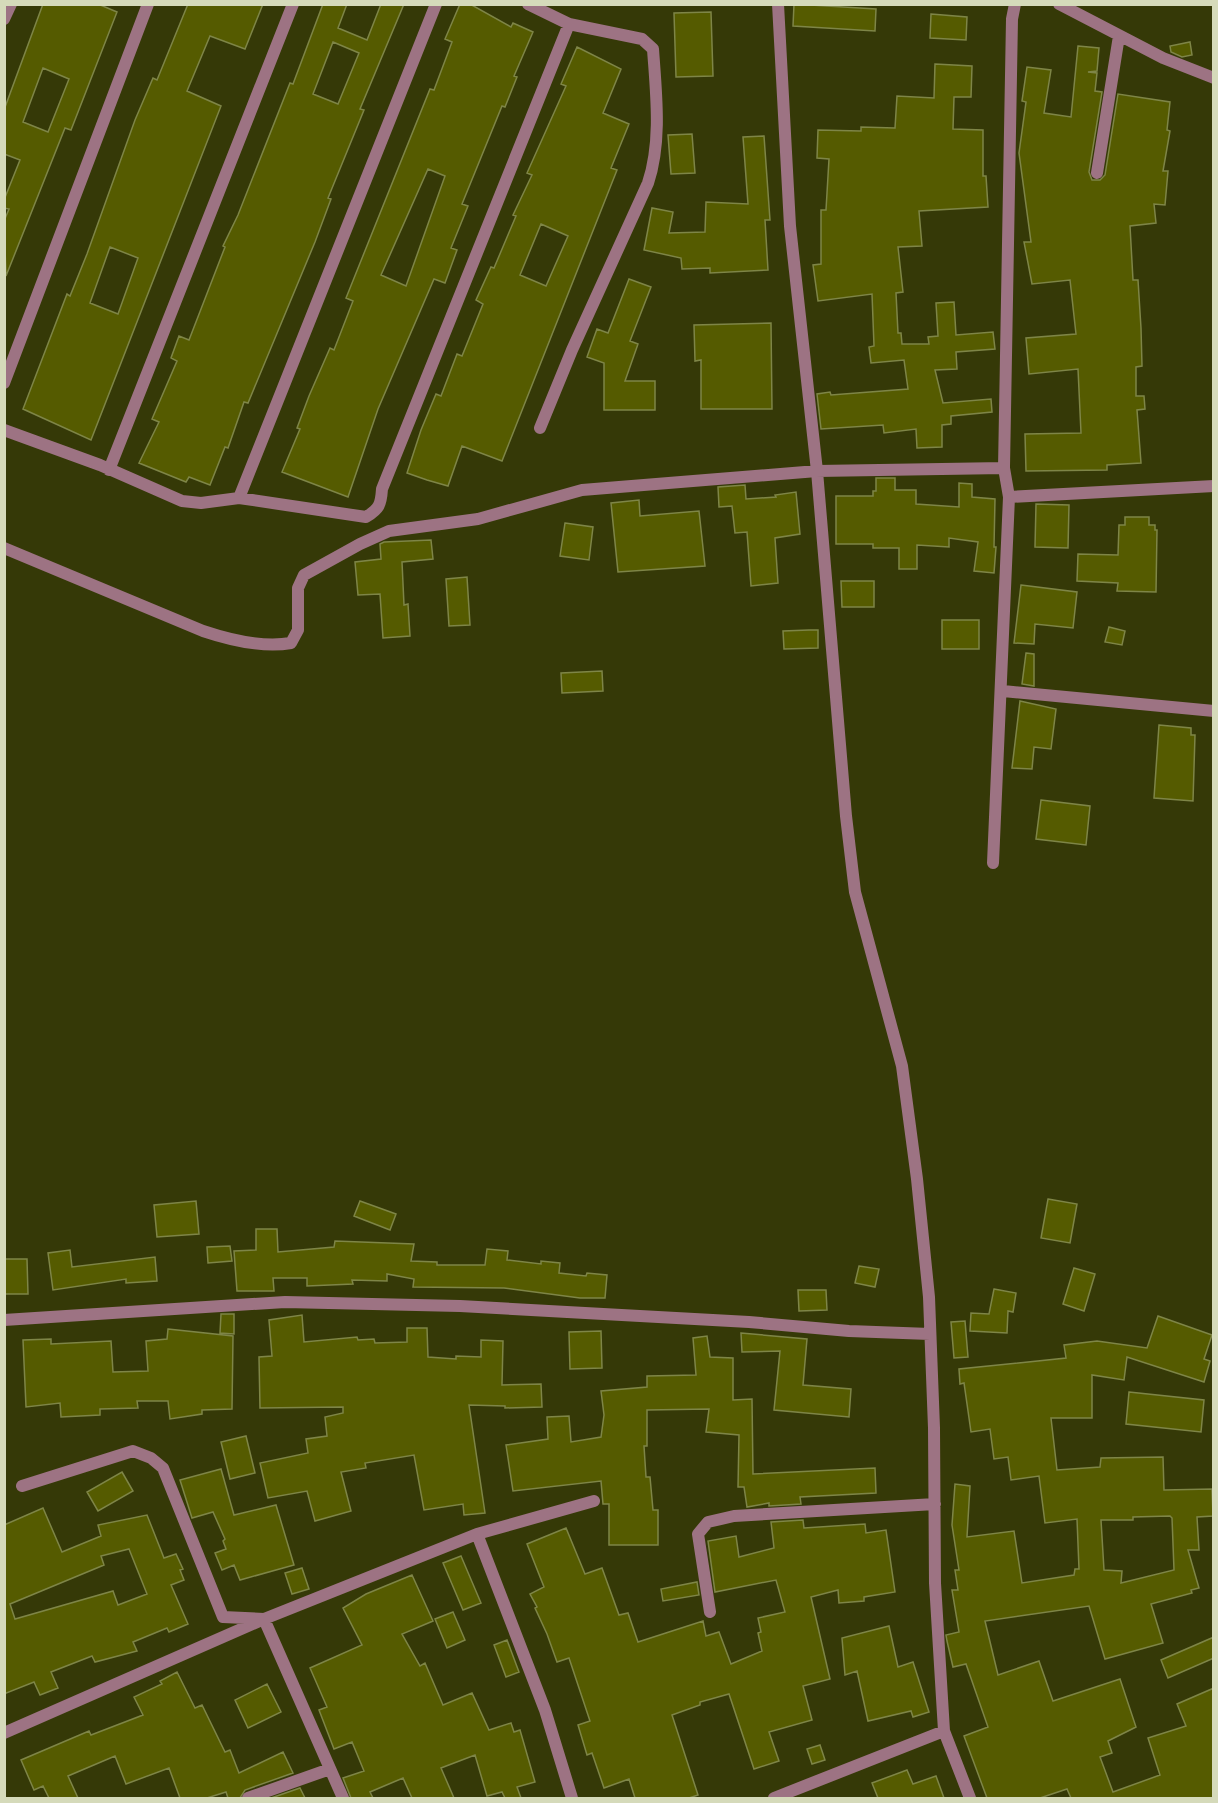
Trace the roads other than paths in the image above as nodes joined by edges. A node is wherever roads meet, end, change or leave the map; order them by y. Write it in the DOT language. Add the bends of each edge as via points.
graph roads {
  1 [pos="11,4"];
  2 [pos="148,4"];
  3 [pos="293,4"];
  4 [pos="436,4"];
  5 [pos="528,4"];
  6 [pos="778,4"];
  7 [pos="1015,4"];
  8 [pos="1059,4"];
  9 [pos="4,19"];
  10 [pos="569,24"];
  11 [pos="1119,36"];
  12 [pos="1214,78"];
  13 [pos="1097,173"];
  14 [pos="4,383"];
  15 [pos="540,428"];
  16 [pos="4,430"];
  17 [pos="1004,468"];
  18 [pos="109,470"];
  19 [pos="816,471"];
  20 [pos="1214,486"];
  21 [pos="1009,496"];
  22 [pos="238,498"];
  23 [pos="4,548"];
  24 [pos="1003,691"];
  25 [pos="1214,711"];
  26 [pos="993,863"];
  27 [pos="4,1320"];
  28 [pos="930,1334"];
  29 [pos="22,1486"];
  30 [pos="594,1501"];
  31 [pos="935,1504"];
  32 [pos="477,1534"];
  33 [pos="710,1612"];
  34 [pos="264,1619"];
  35 [pos="944,1731"];
  36 [pos="4,1733"];
  37 [pos="330,1769"];
  38 [pos="248,1798"];
  39 [pos="343,1798"];
  40 [pos="572,1798"];
  41 [pos="774,1798"];
  42 [pos="970,1798"];
  1 -- 9 [label="street"];
  2 -- 14 [label="street"];
  3 -- 18 [label="street"];
  4 -- 22 [label="street"];
  5 -- 10 [label="street"];
  6 -- 19 [label="street" via="790,226"];
  7 -- 17 [label="street"];
  8 -- 11 [label="street"];
  10 -- 15 [label="street" via="642,39 653,49 656,158"];
  10 -- 22 [label="street" via="382,489 381,505 366,518"];
  11 -- 12 [label="street"];
  11 -- 13 [label="street"];
  16 -- 18 [label="street"];
  17 -- 19 [label="street"];
  17 -- 21 [label="street"];
  18 -- 22 [label="street" via="182,501 201,503"];
  19 -- 23 [label="street" via="582,490 478,519 389,531 304,575 298,588 298,630 291,643 280,645 203,631"];
  19 -- 28 [label="street" via="855,892 902,1066 917,1179"];
  20 -- 21 [label="street"];
  21 -- 24 [label="street"];
  24 -- 25 [label="street"];
  24 -- 26 [label="street"];
  27 -- 28 [label="street" via="285,1302 460,1306"];
  28 -- 31 [label="street"];
  29 -- 34 [label="street" via="133,1451 151,1458 163,1468 223,1617"];
  30 -- 32 [label="street"];
  31 -- 33 [label="street" via="789,1511 708,1522 698,1534"];
  31 -- 35 [label="street" via="935,1583"];
  32 -- 34 [label="street"];
  32 -- 40 [label="street" via="545,1710"];
  34 -- 36 [label="street"];
  34 -- 37 [label="street"];
  35 -- 41 [label="street"];
  35 -- 42 [label="street"];
  37 -- 38 [label="street"];
  37 -- 39 [label="street"];
}
